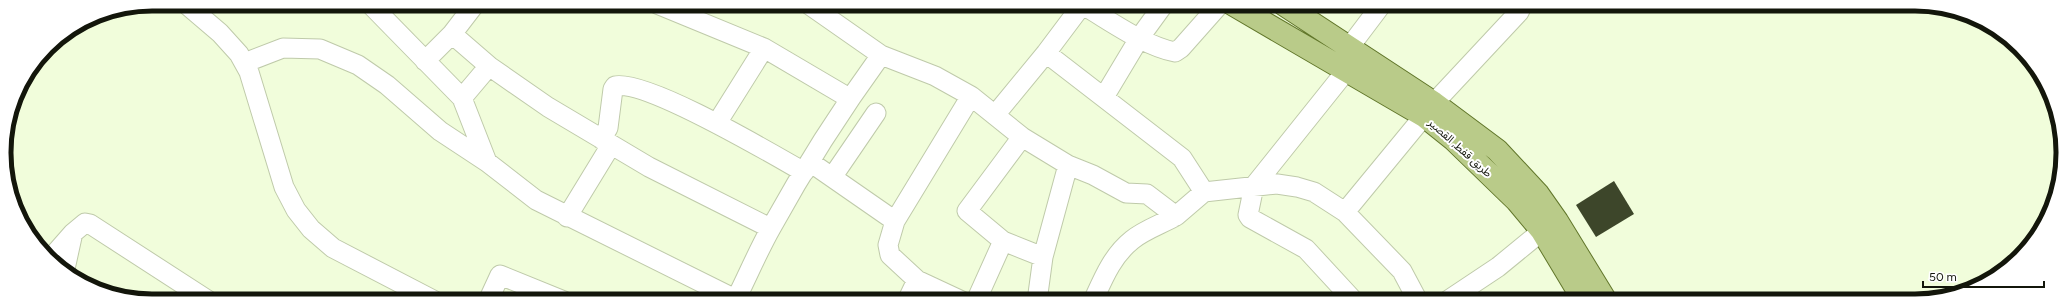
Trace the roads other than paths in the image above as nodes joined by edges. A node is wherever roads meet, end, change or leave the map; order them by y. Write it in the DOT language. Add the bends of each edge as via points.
graph roads {
  1 [pos="194,11"];
  2 [pos="377,11"];
  3 [pos="470,11"];
  4 [pos="675,11"];
  5 [pos="818,11"];
  6 [pos="1077,11"];
  7 [pos="1094,11"];
  8 [pos="1159,11"];
  9 [pos="1214,11"];
  10 [pos="1244,11"];
  11 [pos="1293,11"];
  12 [pos="1377,11"];
  13 [pos="1520,11"];
  14 [pos="452,34"];
  15 [pos="1140,38"];
  16 [pos="764,48"];
  17 [pos="1348,49"];
  18 [pos="1046,53"];
  19 [pos="881,55"];
  20 [pos="425,61"];
  21 [pos="244,63"];
  22 [pos="489,66"];
  23 [pos="1346,71"];
  24 [pos="971,96"];
  25 [pos="462,98"];
  26 [pos="850,98"];
  27 [pos="1104,98"];
  28 [pos="1429,110"];
  29 [pos="876,113"];
  30 [pos="995,115"];
  31 [pos="717,123"];
  32 [pos="1022,137"];
  33 [pos="606,142"];
  34 [pos="487,162"];
  35 [pos="1068,165"];
  36 [pos="807,167"];
  37 [pos="833,176"];
  38 [pos="1254,186"];
  39 [pos="1204,192"];
  40 [pos="1345,212"];
  41 [pos="1176,216"];
  42 [pos="567,217"];
  43 [pos="895,221"];
  44 [pos="770,228"];
  45 [pos="1542,231"];
  46 [pos="73,233"];
  47 [pos="1003,241"];
  48 [pos="54,255"];
  49 [pos="1043,257"];
  50 [pos="66,265"];
  51 [pos="917,280"];
  52 [pos="197,294"];
  53 [pos="422,294"];
  54 [pos="491,294"];
  55 [pos="547,294"];
  56 [pos="726,294"];
  57 [pos="741,294"];
  58 [pos="910,294"];
  59 [pos="947,294"];
  60 [pos="979,294"];
  61 [pos="1039,294"];
  62 [pos="1096,294"];
  63 [pos="1348,294"];
  64 [pos="1414,294"];
  65 [pos="1458,294"];
  66 [pos="1580,294"];
  67 [pos="1602,294"];
  1 -- 21 [label="street" via="220,33"];
  2 -- 20 [label="street"];
  3 -- 14 [label="street"];
  4 -- 16 [label="street"];
  5 -- 19 [label="street"];
  6 -- 18 [label="street"];
  7 -- 15 [label="street"];
  8 -- 15 [label="street"];
  9 -- 15 [label="street" via="1175,52"];
  10 -- 23 [label="main road, طريق قفط, القصير"];
  11 -- 17 [label="main road, طريق قفط, القصير"];
  12 -- 17 [label="street"];
  13 -- 28 [label="street"];
  14 -- 20 [label="street"];
  14 -- 22 [label="street"];
  15 -- 27 [label="street"];
  16 -- 26 [label="street"];
  16 -- 31 [label="street"];
  17 -- 28 [label="main road, طريق قفط, القصير"];
  18 -- 27 [label="street"];
  18 -- 30 [label="street"];
  19 -- 24 [label="street" via="935,76"];
  19 -- 26 [label="street"];
  20 -- 25 [label="street"];
  21 -- 34 [label="street" via="283,48 320,49 358,65 388,85 440,131"];
  21 -- 53 [label="street" via="284,187 296,210 311,230 333,248"];
  22 -- 25 [label="street"];
  22 -- 33 [label="street" via="548,107"];
  23 -- 28 [label="main road, طريق قفط, القصير"];
  23 -- 38 [label="street"];
  24 -- 30 [label="street"];
  24 -- 43 [label="street"];
  25 -- 34 [label="street"];
  26 -- 36 [label="street"];
  27 -- 39 [label="street" via="1182,158"];
  28 -- 40 [label="street"];
  28 -- 45 [label="main road, طريق قفط, القصير" via="1454,140 1517,201"];
  28 -- 67 [label="main road, طريق قفط, القصير" via="1497,150 1538,194"];
  29 -- 37 [label="street"];
  30 -- 32 [label="street"];
  31 -- 33 [label="street" via="652,94 631,86 620,85 613,89"];
  31 -- 36 [label="street"];
  32 -- 35 [label="street"];
  32 -- 47 [label="street" via="967,211"];
  33 -- 42 [label="street"];
  33 -- 44 [label="street"];
  34 -- 42 [label="street" via="536,200"];
  35 -- 41 [label="street" via="1126,193 1147,194"];
  35 -- 49 [label="street"];
  36 -- 37 [label="street"];
  36 -- 44 [label="street"];
  37 -- 43 [label="street"];
  38 -- 39 [label="street"];
  38 -- 40 [label="street" via="1277,184 1297,187 1314,192"];
  38 -- 63 [label="street" via="1249,217 1306,249"];
  39 -- 41 [label="street"];
  40 -- 64 [label="street" via="1402,271"];
  41 -- 62 [label="street" via="1132,240 1117,255"];
  42 -- 56 [label="street"];
  43 -- 51 [label="street" via="888,250 890,255"];
  44 -- 57 [label="street"];
  45 -- 65 [label="street" via="1498,267"];
  45 -- 66 [label="main road, طريق قفط, القصير"];
  46 -- 48 [label="street"];
  46 -- 50 [label="street"];
  46 -- 52 [label="street" via="84,223 90,224"];
  47 -- 49 [label="street"];
  47 -- 60 [label="street"];
  49 -- 61 [label="street"];
  51 -- 58 [label="street"];
  51 -- 59 [label="street"];
  54 -- 55 [label="street" via="500,275"];
}
